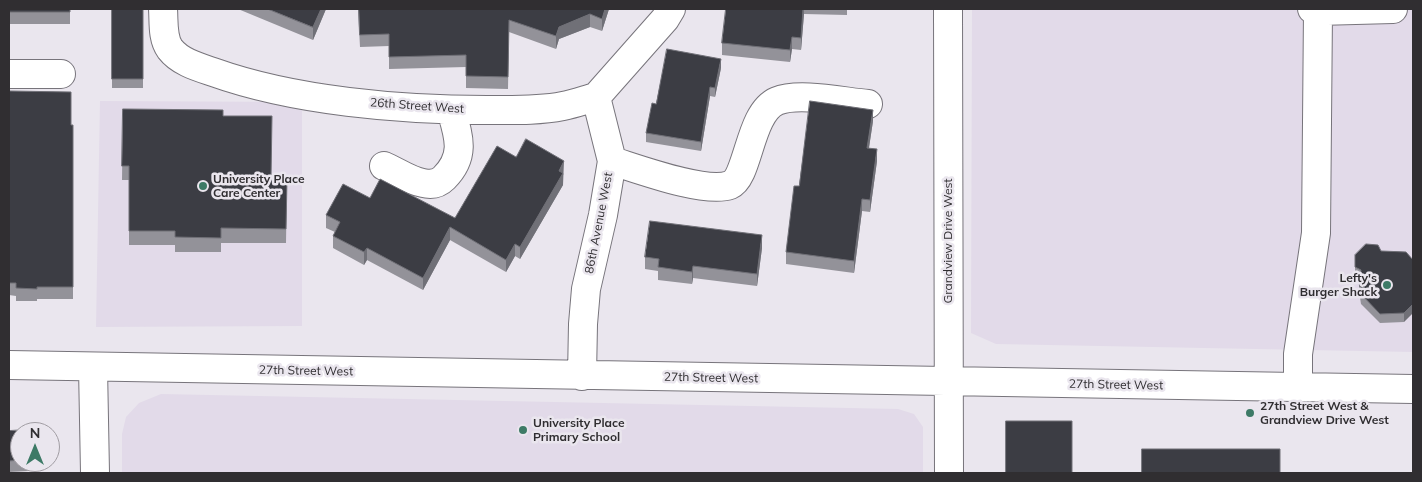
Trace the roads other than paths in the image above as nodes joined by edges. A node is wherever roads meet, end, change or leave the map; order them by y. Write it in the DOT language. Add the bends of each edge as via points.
graph roads {
  1 [pos="163,9"];
  2 [pos="671,9"];
  3 [pos="948,9"];
  4 [pos="1392,9"];
  5 [pos="1315,10"];
  6 [pos="9,74"];
  7 [pos="61,74"];
  8 [pos="596,97"];
  9 [pos="868,104"];
  10 [pos="451,110"];
  11 [pos="612,161"];
  12 [pos="384,166"];
  13 [pos="9,366"];
  14 [pos="93,367"];
  15 [pos="582,376"];
  16 [pos="949,382"];
  17 [pos="1298,388"];
  18 [pos="1413,390"];
  19 [pos="96,473"];
  20 [pos="949,473"];
  1 -- 10 [label="street, 26th Street West" via="164,35 170,49 179,58 239,82 332,99"];
  2 -- 8 [label="street"];
  3 -- 16 [label="street, Grandview Drive West"];
  4 -- 5 [label="street"];
  5 -- 17 [label="street" via="1316,233 1298,354"];
  6 -- 7 [label="street"];
  8 -- 10 [label="street, 26th Street West" via="563,106 519,110"];
  8 -- 11 [label="street, 86th Avenue West"];
  9 -- 11 [label="street" via="801,97 769,106 753,134 740,174 732,184 719,187 699,186"];
  10 -- 12 [label="street" via="459,150 452,170 440,181 422,183"];
  11 -- 15 [label="street, 86th Avenue West" via="586,288"];
  13 -- 14 [label="street, 27th Street West"];
  14 -- 15 [label="street, 27th Street West"];
  14 -- 19 [label="street"];
  15 -- 16 [label="street, 27th Street West"];
  16 -- 17 [label="street, 27th Street West"];
  16 -- 20 [label="street, Grandview Drive West"];
  17 -- 18 [label="street, 27th Street West"];
}
